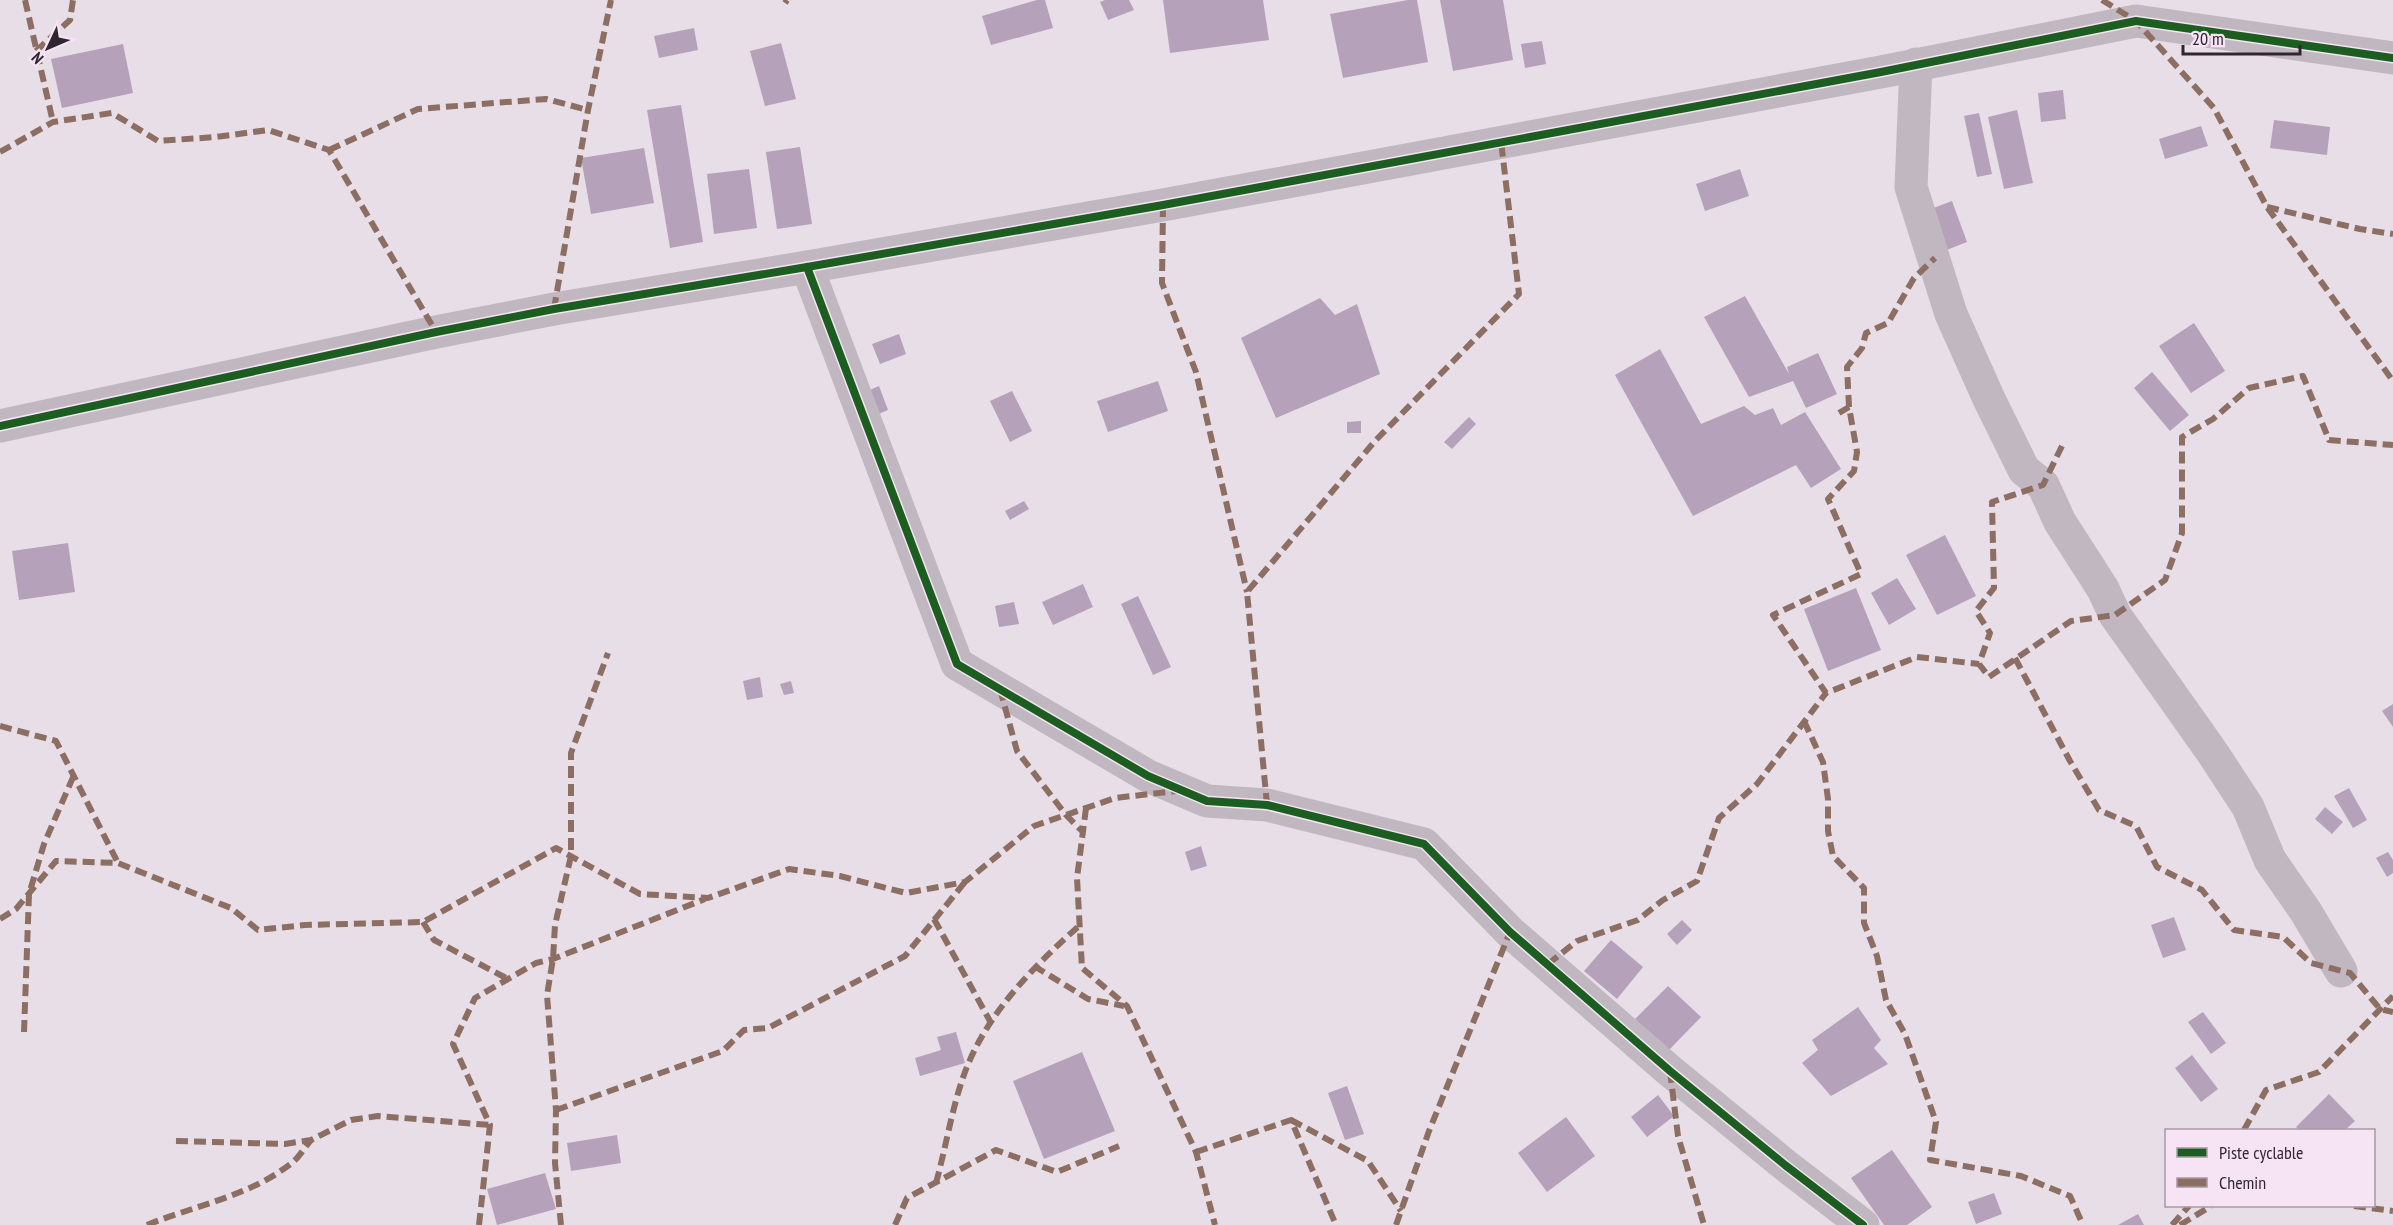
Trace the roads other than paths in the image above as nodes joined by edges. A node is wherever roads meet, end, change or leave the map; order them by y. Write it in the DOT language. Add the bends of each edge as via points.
graph roads {
  1 [pos="2144,11"];
  2 [pos="2393,58"];
  3 [pos="1916,64"];
  4 [pos="807,267"];
  5 [pos="0,426"];
  6 [pos="2341,971"];
  7 [pos="1863,1225"];
  1 -- 2 [label="street"];
  1 -- 3 [label="street"];
  3 -- 4 [label="street" via="1163,205"];
  3 -- 6 [label="street" via="1911,187 1951,314 1989,399 2024,470 2043,485 2060,522 2115,615 2248,807 2270,860"];
  4 -- 5 [label="street" via="436,332"];
  4 -- 7 [label="street" via="957,664 1148,776 1207,801 1267,805 1424,844 1510,932 1644,1048"];
}
